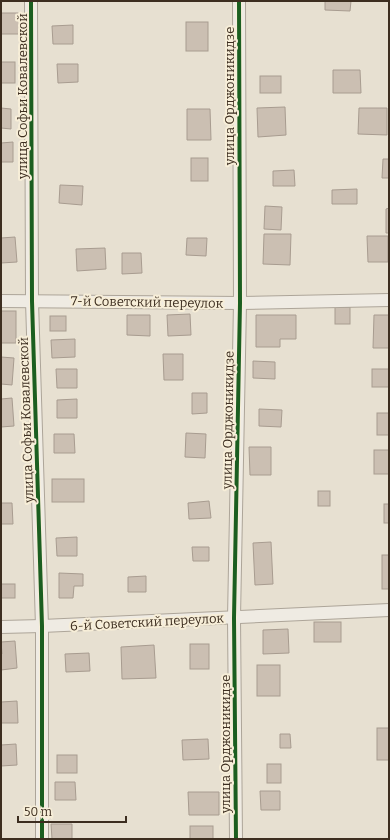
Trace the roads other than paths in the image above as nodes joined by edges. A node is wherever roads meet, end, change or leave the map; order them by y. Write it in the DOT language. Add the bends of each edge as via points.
graph roads {
  1 [pos="31,1"];
  2 [pos="239,1"];
  3 [pos="389,300"];
  4 [pos="1,301"];
  5 [pos="32,301"];
  6 [pos="240,303"];
  7 [pos="389,610"];
  8 [pos="234,618"];
  9 [pos="42,626"];
  10 [pos="1,627"];
  11 [pos="42,839"];
  12 [pos="236,839"];
  1 -- 5 [label="street, улица Софьи Ковалевской"];
  2 -- 6 [label="street, улица Орджоникидзе"];
  3 -- 6 [label="street, 7-й Советский переулок"];
  4 -- 5 [label="street, 7-й Советский переулок"];
  5 -- 6 [label="street, 7-й Советский переулок"];
  5 -- 9 [label="street, улица Софьи Ковалевской"];
  6 -- 8 [label="street, улица Орджоникидзе"];
  7 -- 8 [label="street, 6-й Советский переулок"];
  8 -- 9 [label="street, 6-й Советский переулок"];
  8 -- 12 [label="street, улица Орджоникидзе"];
  9 -- 10 [label="street, 6-й Советский переулок"];
  9 -- 11 [label="street, улица Софьи Ковалевской"];
}
